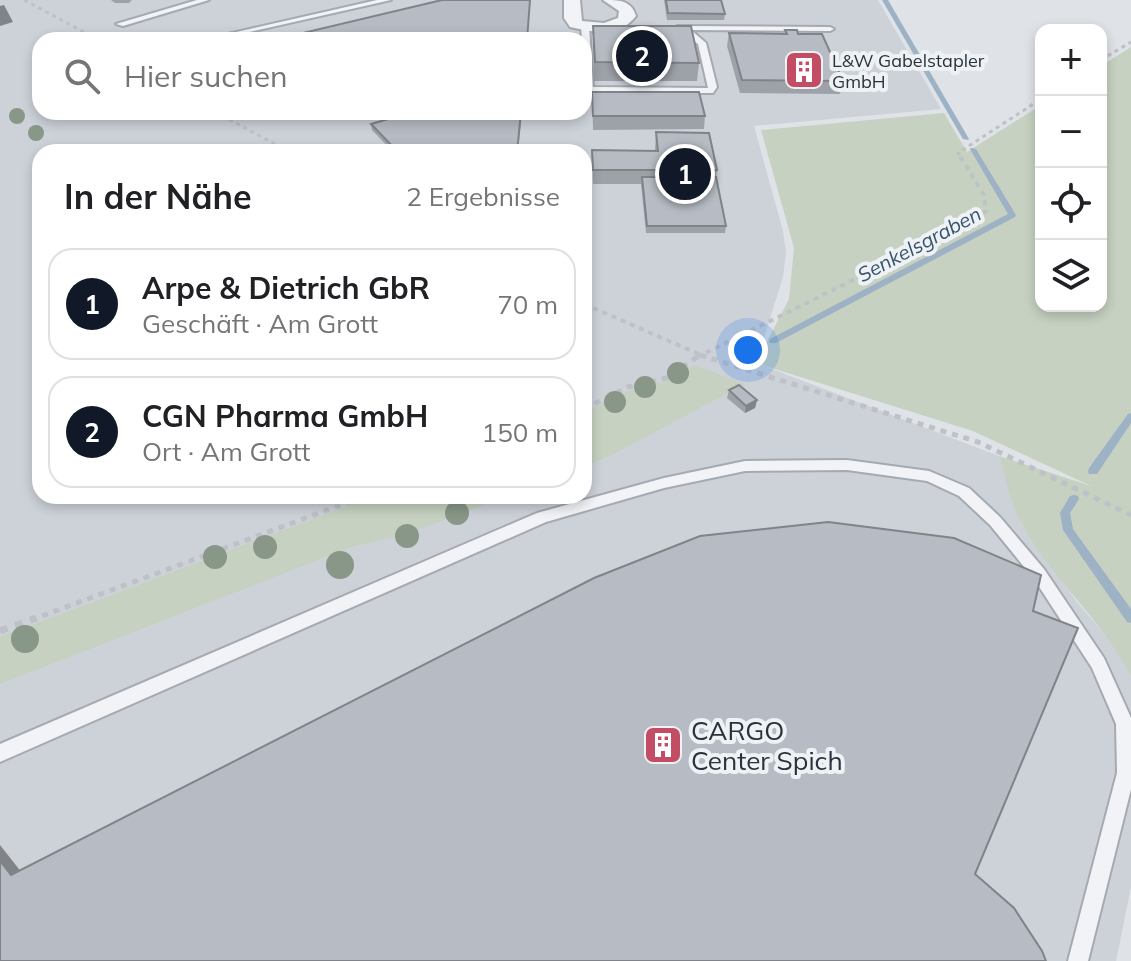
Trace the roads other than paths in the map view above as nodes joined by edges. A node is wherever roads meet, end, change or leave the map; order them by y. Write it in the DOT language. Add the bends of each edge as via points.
graph roads {
  1 [pos="205,0"];
  2 [pos="387,0"];
  3 [pos="572,0"];
  4 [pos="611,0"];
  5 [pos="120,24"];
  6 [pos="585,26"];
  7 [pos="673,28"];
  8 [pos="686,29"];
  9 [pos="830,29"];
  10 [pos="241,32"];
  11 [pos="585,32"];
  12 [pos="592,90"];
  13 [pos="592,503"];
  14 [pos="589,504"];
  15 [pos="0,753"];
  16 [pos="1078,961"];
  1 -- 5 [label="lane"];
  2 -- 10 [label="lane"];
  3 -- 6 [label="street" via="572,18"];
  4 -- 6 [label="street" via="626,9 623,27"];
  6 -- 11 [label="lane"];
  7 -- 8 [label="lane"];
  8 -- 9 [label="lane"];
  8 -- 12 [label="lane" via="702,43 710,91"];
  13 -- 16 [label="lane" via="745,466 847,465 929,476 964,492 995,521 1039,574 1098,663 1125,724 1126,773"];
  14 -- 15 [label="lane" via="542,517"];
}
